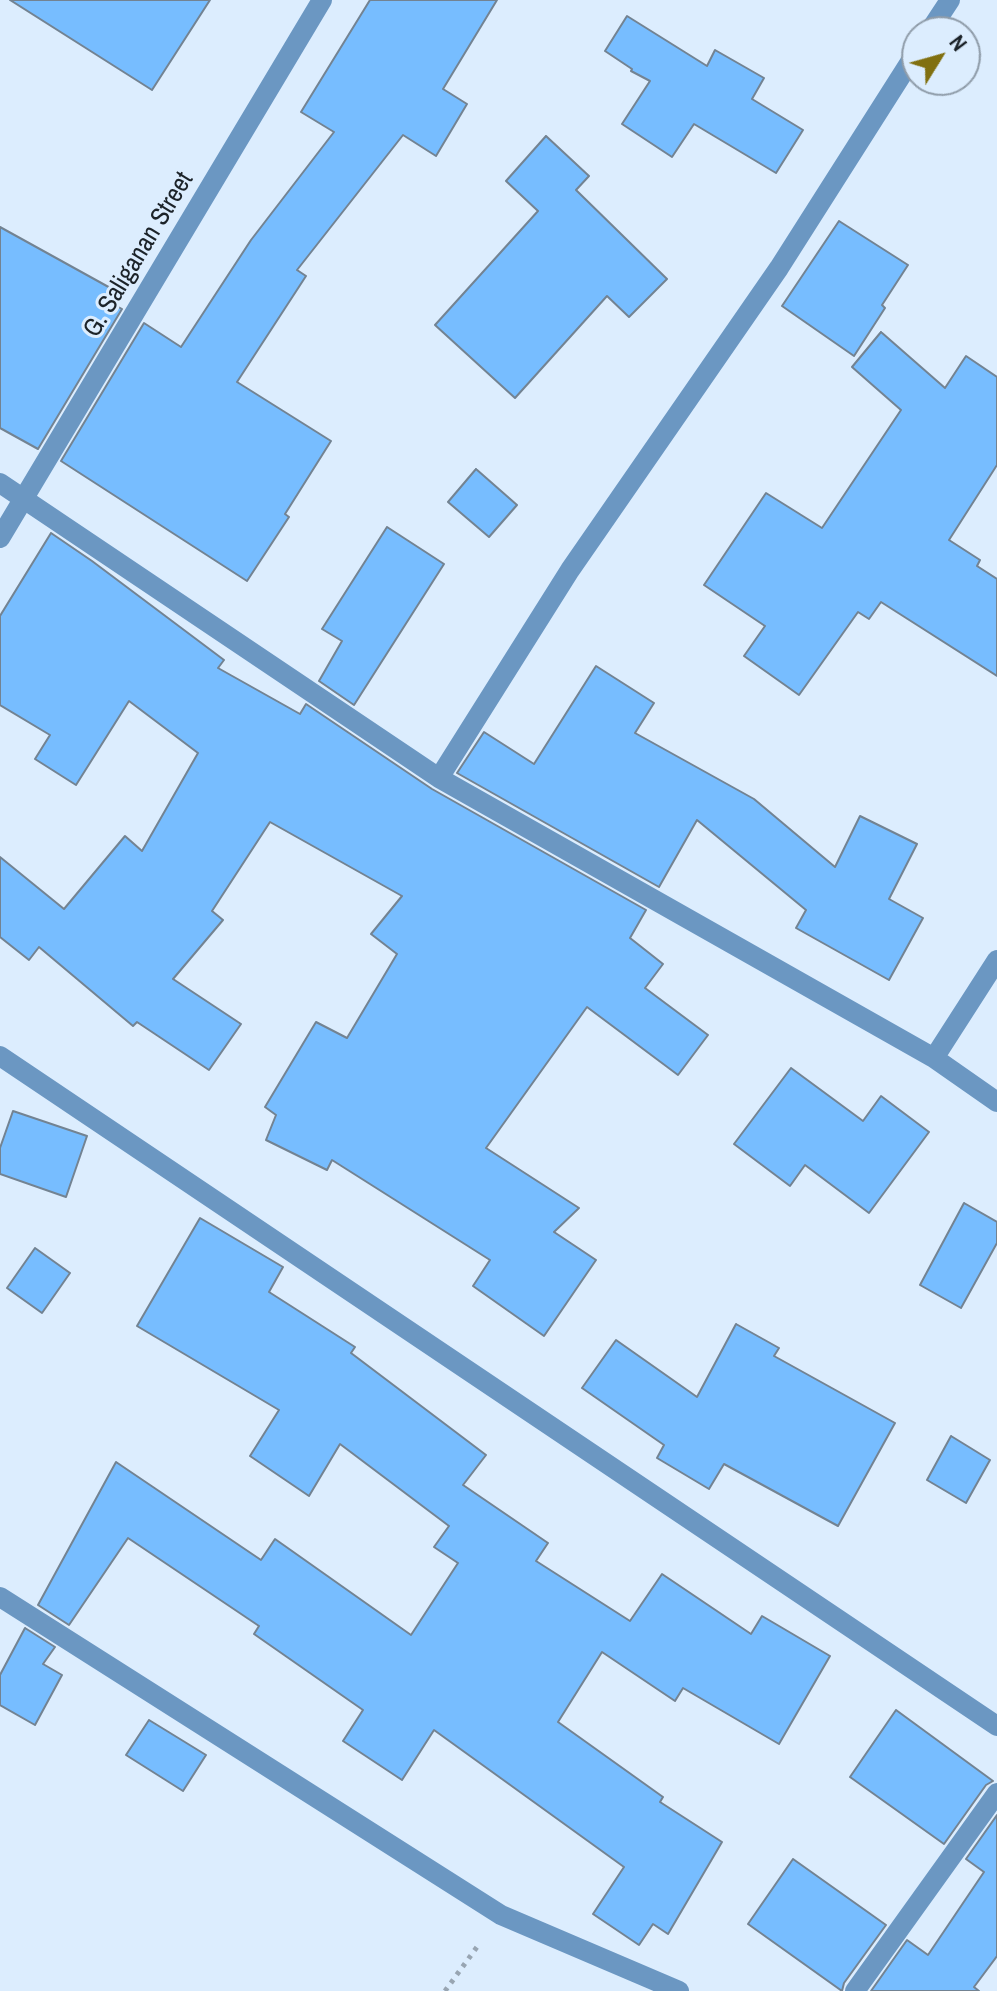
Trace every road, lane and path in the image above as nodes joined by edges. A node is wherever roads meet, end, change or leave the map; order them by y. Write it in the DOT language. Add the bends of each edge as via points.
graph roads {
  1 [pos="322,0"];
  2 [pos="901,76"];
  3 [pos="0,483"];
  4 [pos="23,500"];
  5 [pos="0,538"];
  6 [pos="439,778"];
  7 [pos="997,960"];
  8 [pos="0,1056"];
  9 [pos="934,1058"];
  10 [pos="997,1102"];
  11 [pos="0,1597"];
  12 [pos="997,1726"];
  13 [pos="997,1793"];
  14 [pos="501,1915"];
  15 [pos="445,1991"];
  16 [pos="679,1991"];
  17 [pos="855,1991"];
  1 -- 4 [label="street, G. Saliganan Street"];
  2 -- 6 [label="street" via="779,268 570,570"];
  3 -- 4 [label="street"];
  4 -- 5 [label="street, G. Saliganan Street"];
  4 -- 6 [label="street"];
  6 -- 9 [label="street"];
  7 -- 9 [label="street"];
  8 -- 12 [label="street"];
  9 -- 10 [label="street"];
  11 -- 14 [label="street"];
  13 -- 17 [label="street"];
  14 -- 15 [label="path"];
  14 -- 16 [label="street"];
}
